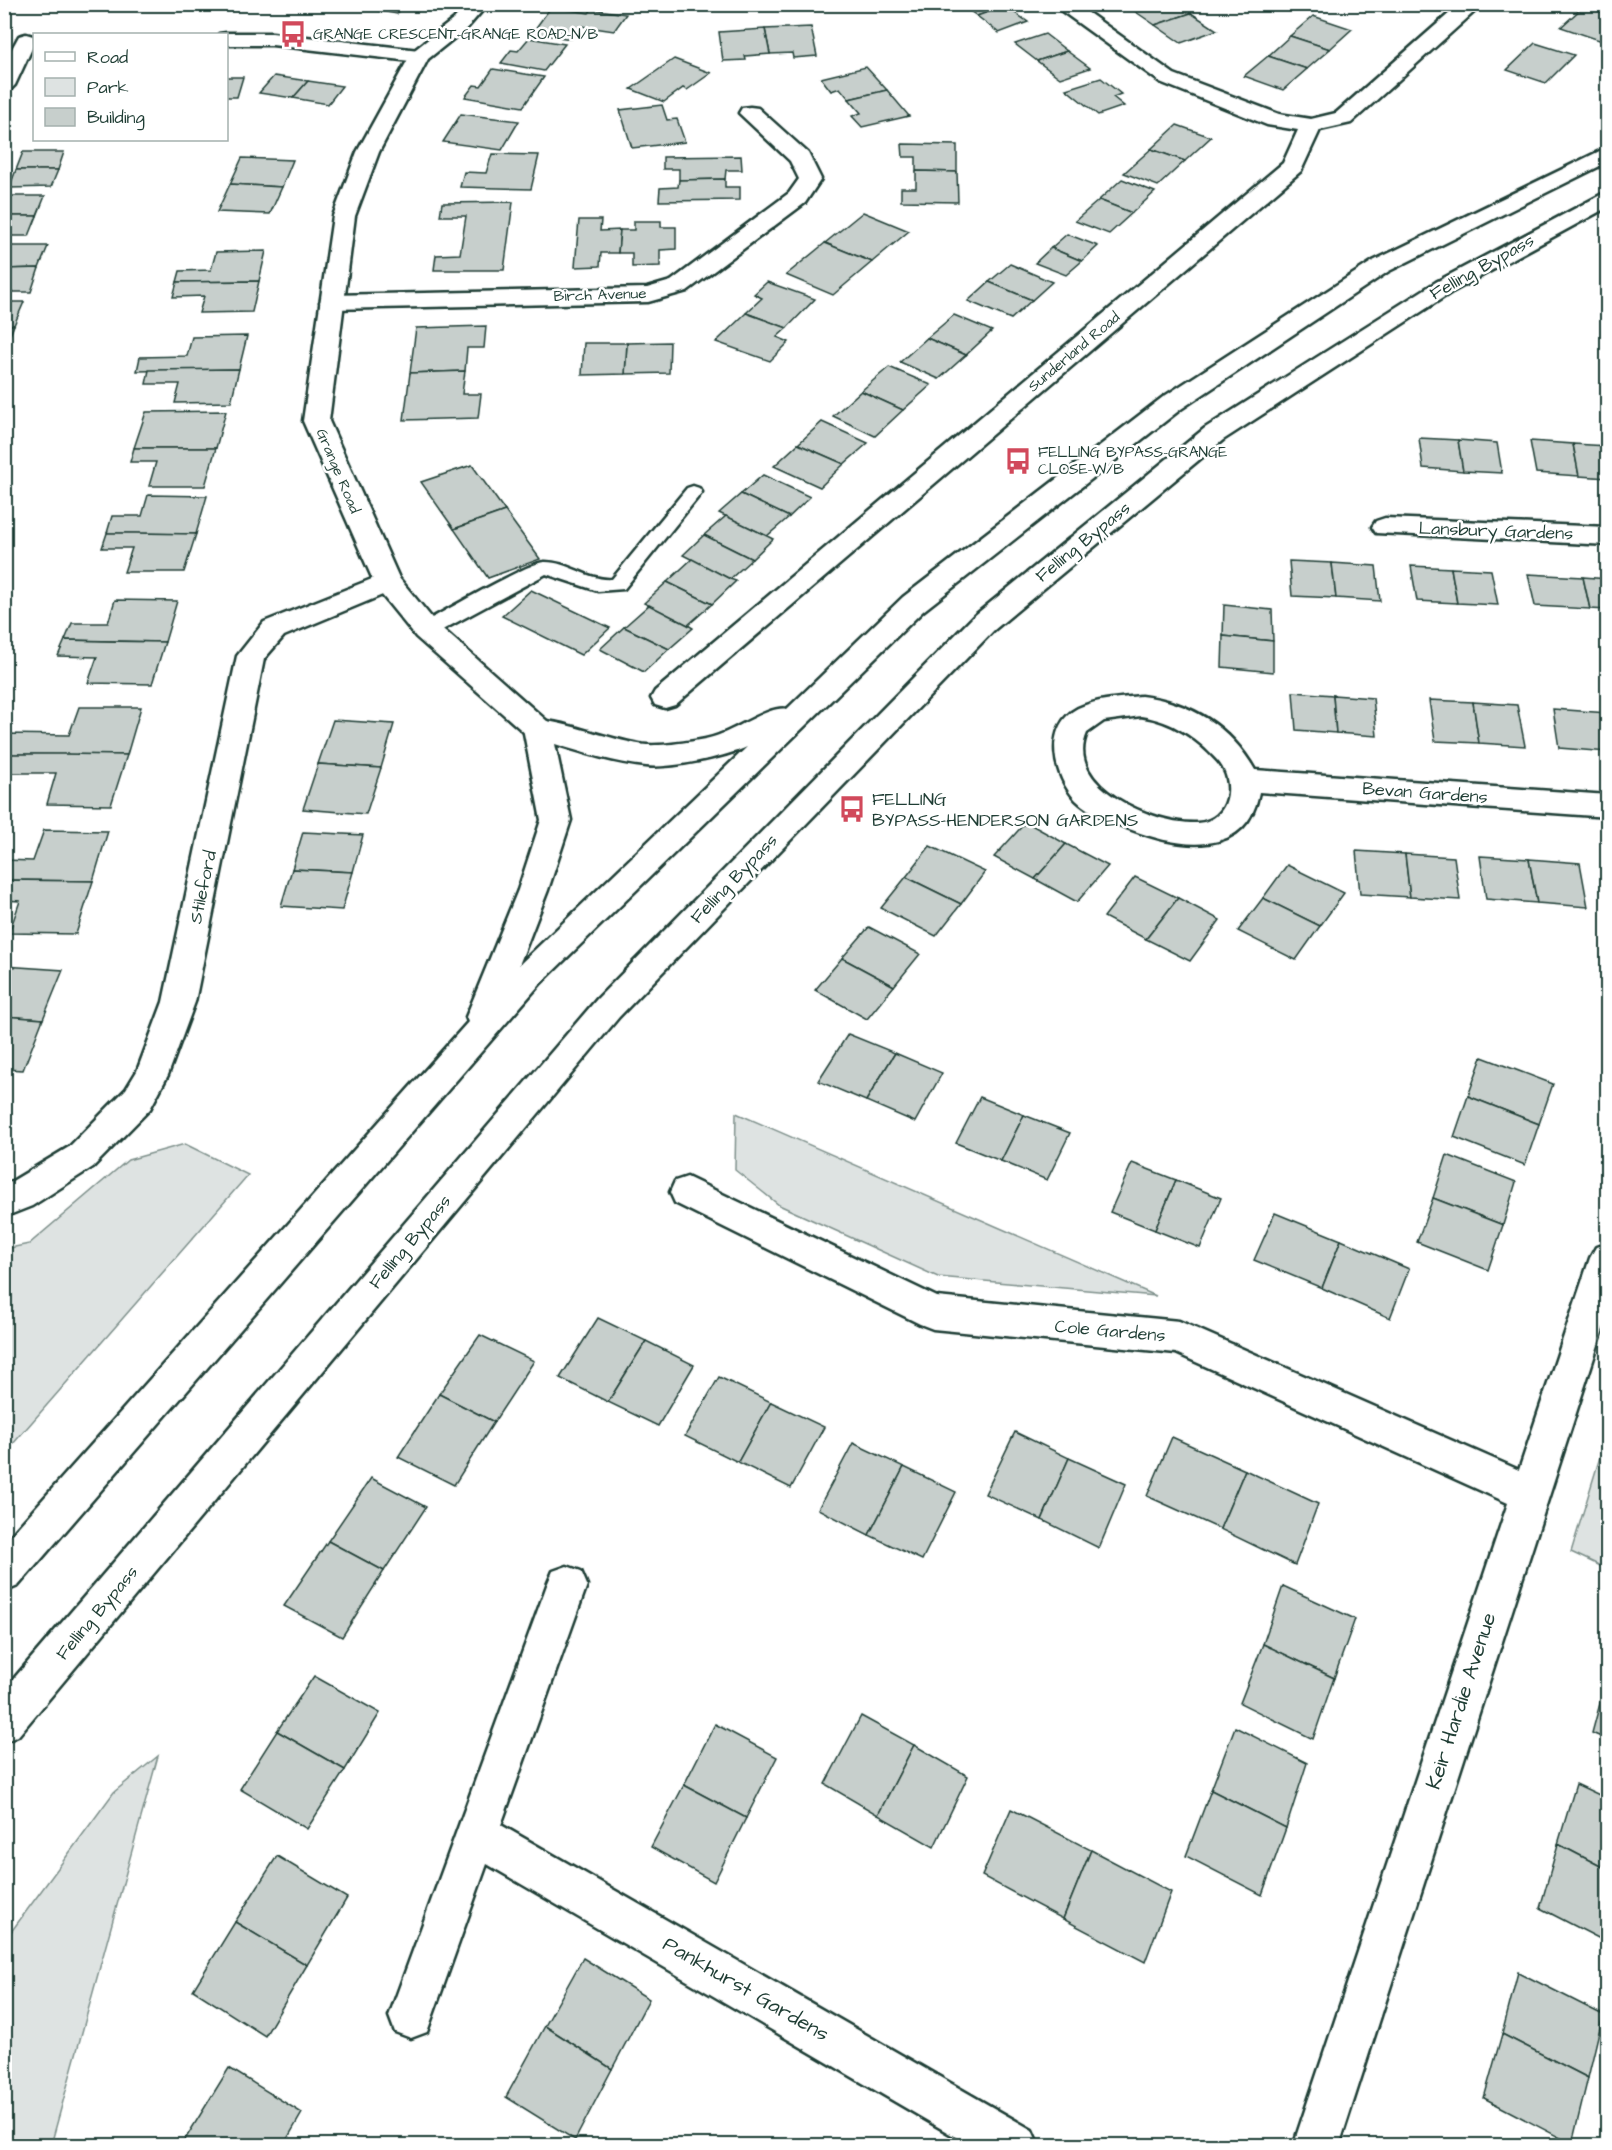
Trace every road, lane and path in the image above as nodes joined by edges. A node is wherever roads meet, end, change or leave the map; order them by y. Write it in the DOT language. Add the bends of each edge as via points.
graph roads {
  1 [pos="478,4"];
  2 [pos="1062,4"];
  3 [pos="1473,4"];
  4 [pos="228,39"];
  5 [pos="4,40"];
  6 [pos="30,40"];
  7 [pos="419,56"];
  8 [pos="4,85"];
  9 [pos="750,112"];
  10 [pos="1311,125"];
  11 [pos="1608,153"];
  12 [pos="1608,198"];
  13 [pos="332,302"];
  14 [pos="693,492"];
  15 [pos="1385,527"];
  16 [pos="1608,536"];
  17 [pos="387,582"];
  18 [pos="426,630"];
  19 [pos="665,698"];
  20 [pos="807,707"];
  21 [pos="537,728"];
  22 [pos="1244,780"];
  23 [pos="1608,806"];
  24 [pos="473,1038"];
  25 [pos="687,1192"];
  26 [pos="4,1202"];
  27 [pos="1608,1258"];
  28 [pos="1529,1492"];
  29 [pos="4,1573"];
  30 [pos="567,1585"];
  31 [pos="4,1722"];
  32 [pos="477,1834"];
  33 [pos="411,2016"];
  34 [pos="1016,2145"];
  35 [pos="1316,2145"];
  1 -- 7 [label="main road" via="461,23"];
  2 -- 10 [label="main road" via="1167,78 1275,120"];
  3 -- 10 [label="main road" via="1343,118"];
  4 -- 7 [label="main road" via="272,39"];
  5 -- 6 [label="main road"];
  6 -- 8 [label="main road"];
  7 -- 13 [label="main road, Grange Road" via="368,152 344,216"];
  9 -- 13 [label="main road, Birch Avenue" via="800,158 810,179 797,198 679,286 648,295"];
  10 -- 19 [label="main road, Sunderland Road" via="1293,166"];
  11 -- 20 [label="main road" via="1381,266 1172,403 913,604"];
  12 -- 31 [label="main road, Felling Bypass" via="1444,287 1214,434 984,623 608,1008"];
  13 -- 17 [label="main road, Grange Road" via="316,421"];
  14 -- 18 [label="lane" via="617,585 596,585 543,568"];
  15 -- 16 [label="main road, Lansbury Gardens"];
  17 -- 18 [label="main road, Grange Road"];
  17 -- 26 [label="main road, Stileford" via="274,629 251,656 179,1002 152,1075 138,1099 81,1157"];
  18 -- 21 [label="main road, Grange Road"];
  20 -- 21 [label="main road" via="723,746 648,756"];
  20 -- 24 [label="main road" via="529,975"];
  21 -- 24 [label="main road" via="556,820 533,891"];
  22 -- 22 [label="main road" via="1241,806 1235,816 1222,827 1186,836 1165,831 1094,798 1076,775 1069,750 1073,733 1083,720 1099,712 1141,706 1165,710 1184,717 1228,754"];
  22 -- 23 [label="main road, Bevan Gardens"];
  24 -- 29 [label="main road"];
  25 -- 28 [label="main road, Cole Gardens" via="933,1313 1179,1337"];
  27 -- 28 [label="main road, Keir Hardie Avenue"];
  28 -- 35 [label="main road, Keir Hardie Avenue"];
  30 -- 32 [label="main road"];
  32 -- 33 [label="main road"];
  32 -- 34 [label="main road, Pankhurst Gardens"];
}
